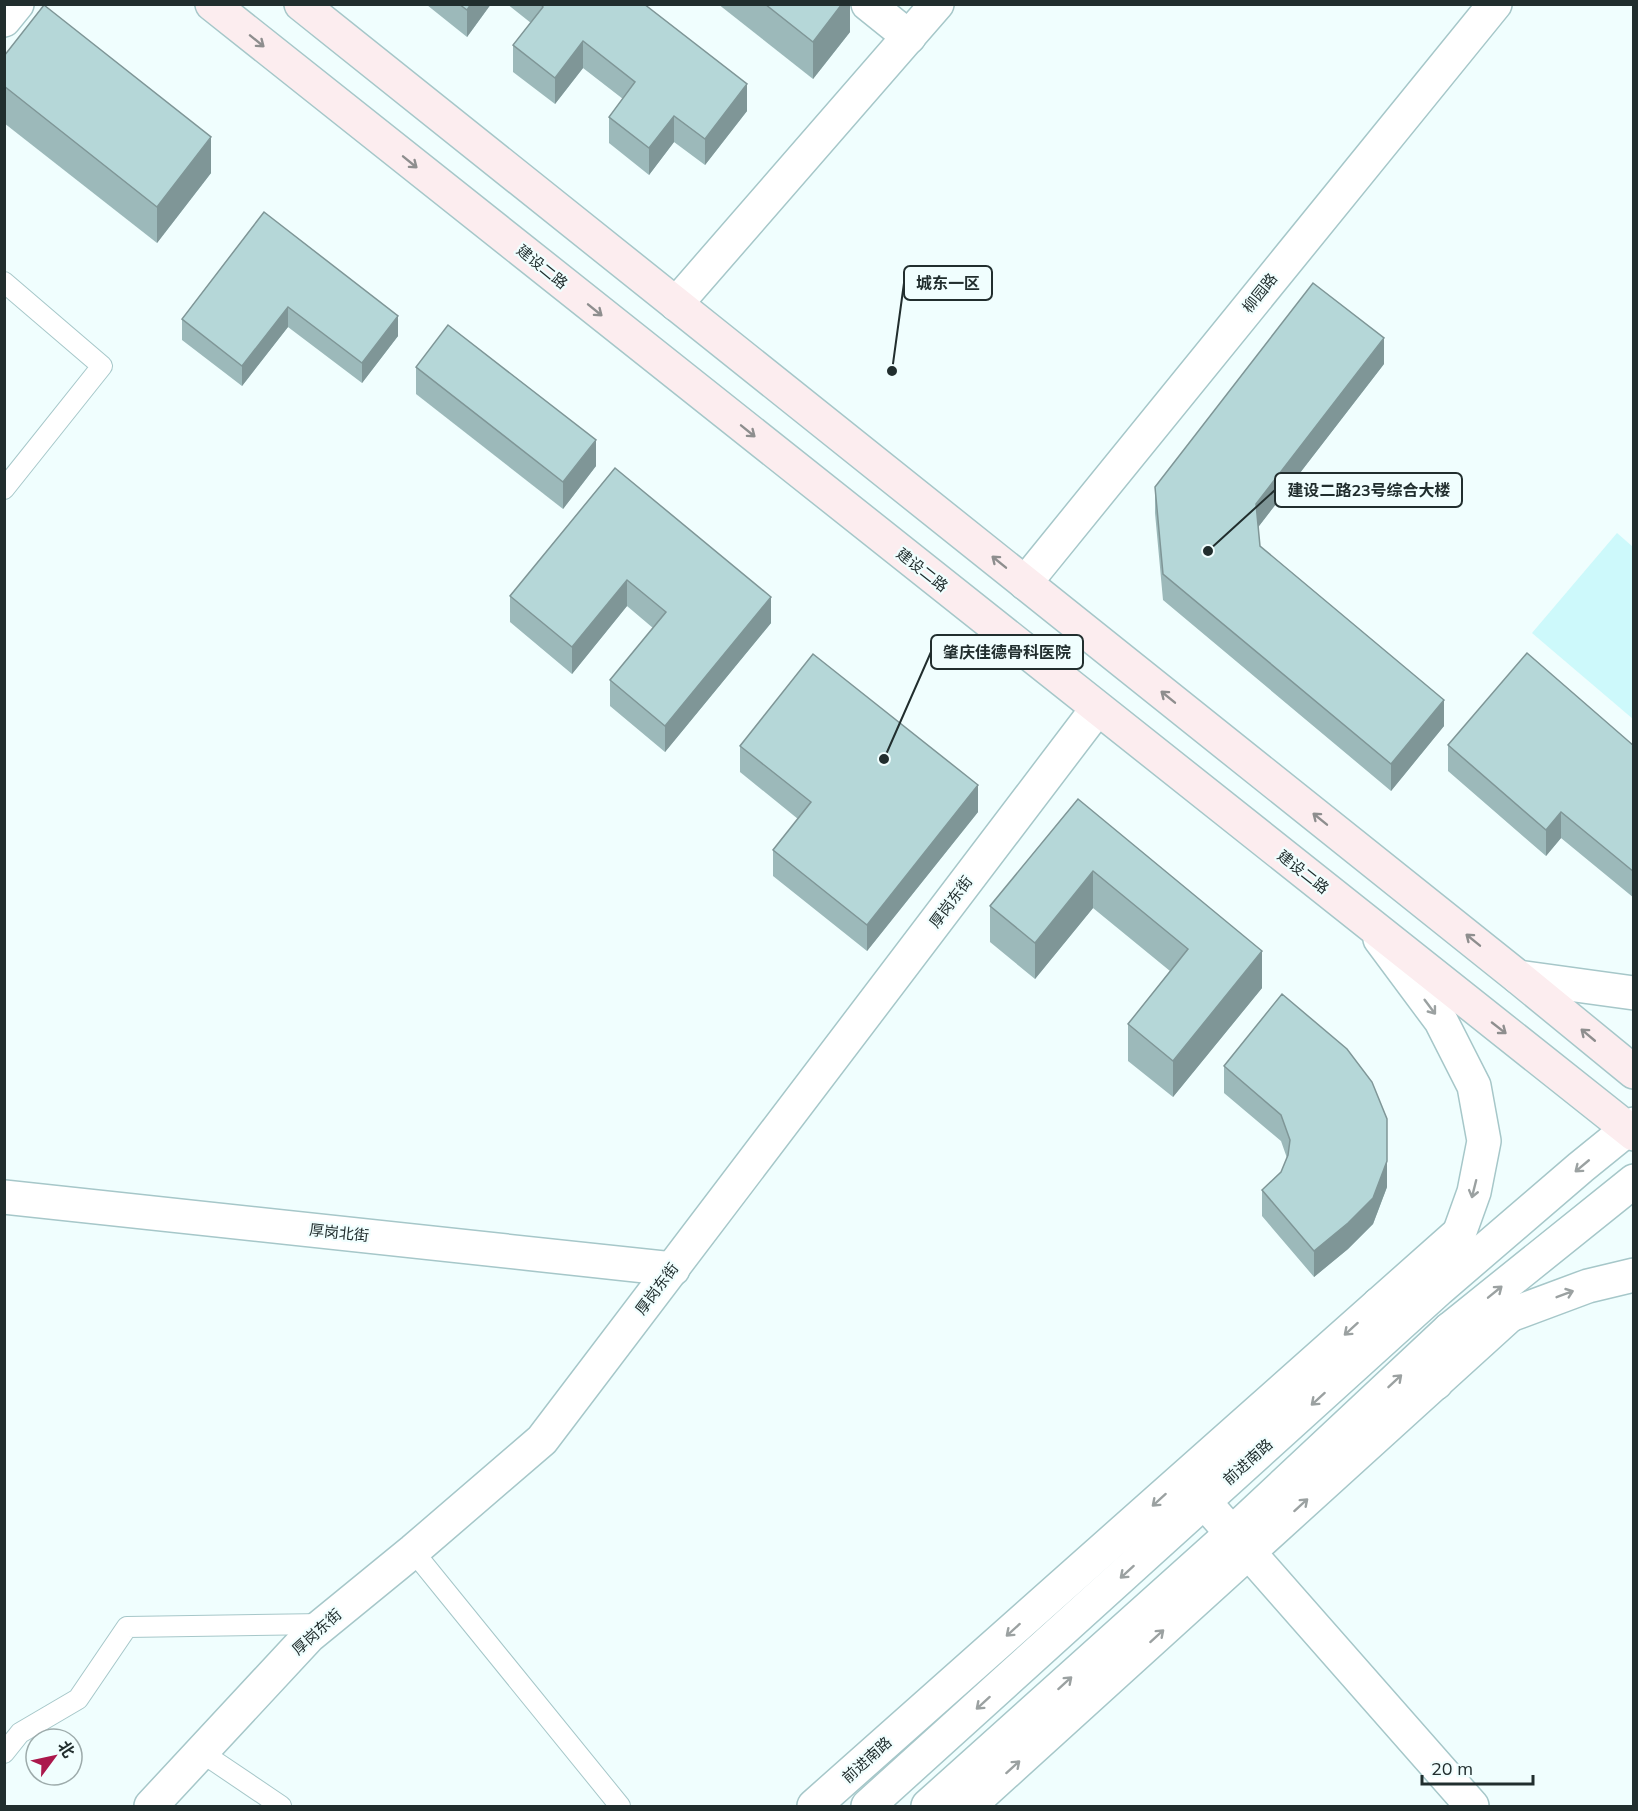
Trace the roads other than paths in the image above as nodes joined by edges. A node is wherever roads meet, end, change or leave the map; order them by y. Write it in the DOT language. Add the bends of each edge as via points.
graph roads {
  1 [pos="17,4"];
  2 [pos="212,4"];
  3 [pos="301,4"];
  4 [pos="868,4"];
  5 [pos="937,4"];
  6 [pos="1495,4"];
  7 [pos="4,20"];
  8 [pos="909,37"];
  9 [pos="4,282"];
  10 [pos="676,304"];
  11 [pos="4,489"];
  12 [pos="1025,583"];
  13 [pos="1097,709"];
  14 [pos="1371,926"];
  15 [pos="1518,977"];
  16 [pos="1634,993"];
  17 [pos="1634,1072"];
  18 [pos="1632,1129"];
  19 [pos="1634,1182"];
  20 [pos="4,1197"];
  21 [pos="1458,1234"];
  22 [pos="673,1269"];
  23 [pos="1634,1275"];
  24 [pos="1439,1289"];
  25 [pos="1379,1304"];
  26 [pos="1510,1315"];
  27 [pos="1450,1329"];
  28 [pos="1436,1383"];
  29 [pos="1194,1490"];
  30 [pos="1240,1543"];
  31 [pos="413,1551"];
  32 [pos="323,1624"];
  33 [pos="4,1752"];
  34 [pos="201,1752"];
  35 [pos="151,1806"];
  36 [pos="281,1806"];
  37 [pos="620,1806"];
  38 [pos="814,1806"];
  39 [pos="868,1806"];
  40 [pos="928,1806"];
  41 [pos="969,1806"];
  42 [pos="1472,1806"];
  1 -- 7 [label="street"];
  2 -- 13 [label="main road, 建设二路, one-way"];
  3 -- 10 [label="main road"];
  4 -- 8 [label="street"];
  5 -- 8 [label="street"];
  6 -- 12 [label="street, 柳园路"];
  8 -- 10 [label="street"];
  9 -- 11 [label="lane" via="102,366"];
  12 -- 10 [label="main road, one-way"];
  15 -- 12 [label="main road, one-way"];
  13 -- 14 [label="main road, 建设二路"];
  13 -- 22 [label="street, 厚岗东街"];
  14 -- 18 [label="main road, 建设二路, one-way"];
  14 -- 21 [label="street, one-way" via="1441,1021 1474,1086 1484,1141 1474,1192"];
  15 -- 16 [label="street"];
  17 -- 15 [label="main road, one-way"];
  18 -- 24 [label="street, 前进南路, one-way"];
  27 -- 19 [label="street, one-way"];
  20 -- 22 [label="street, 厚岗北街"];
  21 -- 24 [label="street"];
  21 -- 25 [label="street, 前进南路"];
  22 -- 31 [label="street, 厚岗东街" via="542,1440"];
  26 -- 23 [label="street, one-way" via="1588,1286"];
  24 -- 25 [label="street"];
  24 -- 29 [label="street, 前进南路, one-way"];
  25 -- 29 [label="street, 前进南路, one-way"];
  26 -- 27 [label="street"];
  26 -- 28 [label="street"];
  27 -- 28 [label="street"];
  30 -- 27 [label="street, one-way"];
  30 -- 28 [label="street, one-way"];
  29 -- 30 [label="street"];
  29 -- 38 [label="street, 前进南路, one-way"];
  29 -- 39 [label="street, 前进南路, one-way"];
  40 -- 30 [label="street, one-way"];
  41 -- 30 [label="street, one-way"];
  30 -- 42 [label="street"];
  31 -- 32 [label="street, 厚岗东街"];
  31 -- 37 [label="lane"];
  32 -- 33 [label="lane" via="127,1627 78,1699 20,1733"];
  32 -- 34 [label="street, 厚岗东街"];
  34 -- 35 [label="street, 厚岗东街"];
  34 -- 36 [label="lane"];
}
